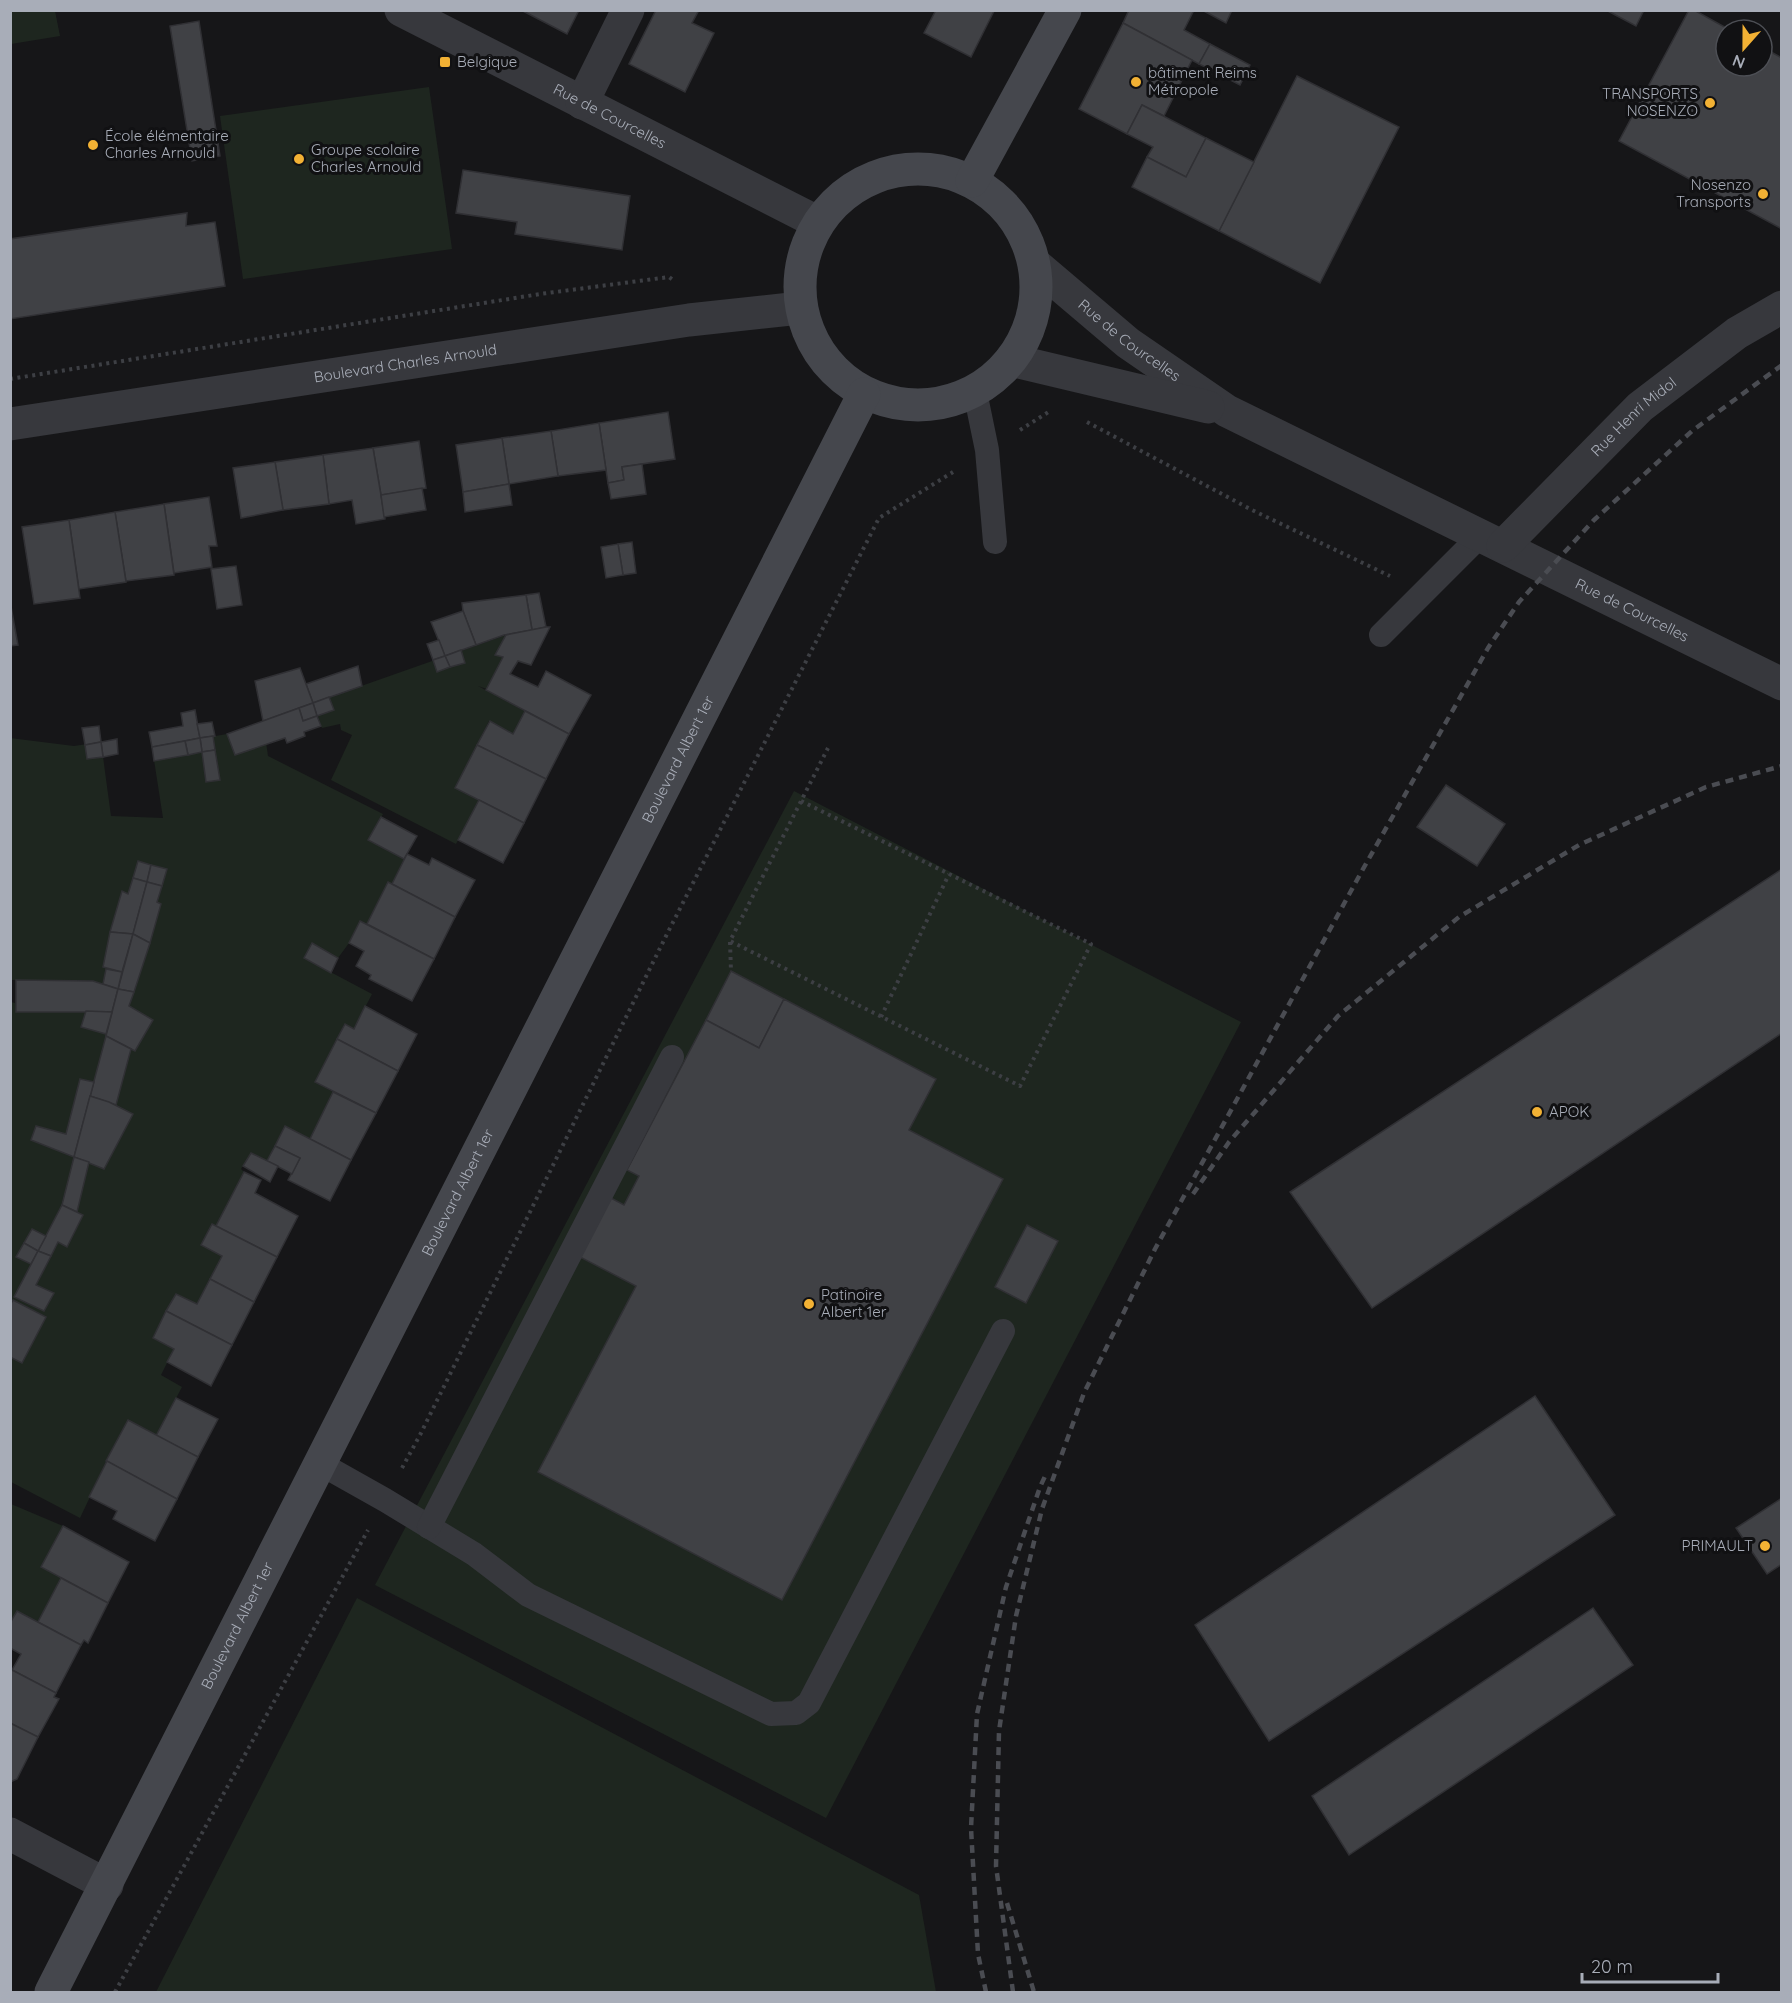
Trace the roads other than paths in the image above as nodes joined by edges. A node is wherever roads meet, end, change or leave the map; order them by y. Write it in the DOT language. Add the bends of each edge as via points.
graph roads {
  1 [pos="401,10"];
  2 [pos="628,10"];
  3 [pos="1065,10"];
  4 [pos="582,103"];
  5 [pos="972,181"];
  6 [pos="818,222"];
  7 [pos="1035,266"];
  8 [pos="1782,307"];
  9 [pos="800,308"];
  10 [pos="1011,360"];
  11 [pos="975,392"];
  12 [pos="864,394"];
  13 [pos="1227,411"];
  14 [pos="10,424"];
  15 [pos="1492,541"];
  16 [pos="995,542"];
  17 [pos="1381,635"];
  18 [pos="1782,684"];
  19 [pos="672,1058"];
  20 [pos="1003,1331"];
  21 [pos="321,1464"];
  22 [pos="429,1527"];
  23 [pos="10,1834"];
  24 [pos="107,1885"];
  25 [pos="51,1992"];
  1 -- 4 [label="street, Rue de Courcelles"];
  2 -- 4 [label="street"];
  3 -- 5 [label="main road"];
  4 -- 6 [label="street, Rue de Courcelles"];
  5 -- 6 [label="main road" via="939,170 904,169 881,175 840,196"];
  5 -- 7 [label="main road" via="1002,202 1023,231"];
  6 -- 9 [label="main road" via="804,250 799,278"];
  7 -- 10 [label="main road" via="1036,302 1027,337"];
  7 -- 13 [label="street, Rue de Courcelles" via="1128,343"];
  8 -- 15 [label="street, Rue Henri Midol" via="1737,333 1640,407"];
  9 -- 12 [label="main road" via="813,343 834,372"];
  9 -- 14 [label="street, Boulevard Charles Arnould" via="689,320"];
  10 -- 11 [label="main road"];
  10 -- 13 [label="street, Rue de Courcelles"];
  11 -- 12 [label="main road" via="939,404 901,405"];
  11 -- 16 [label="lane" via="987,450"];
  12 -- 21 [label="main road, Boulevard Albert 1er"];
  13 -- 15 [label="street, Rue de Courcelles"];
  15 -- 17 [label="lane" via="1424,592"];
  15 -- 18 [label="street, Rue de Courcelles"];
  19 -- 22 [label="lane"];
  20 -- 22 [label="lane" via="809,1703 795,1713 771,1714 528,1595 474,1554"];
  21 -- 22 [label="lane"];
  21 -- 24 [label="main road, Boulevard Albert 1er"];
  23 -- 24 [label="street"];
  24 -- 25 [label="main road, Boulevard Albert 1er"];
}
